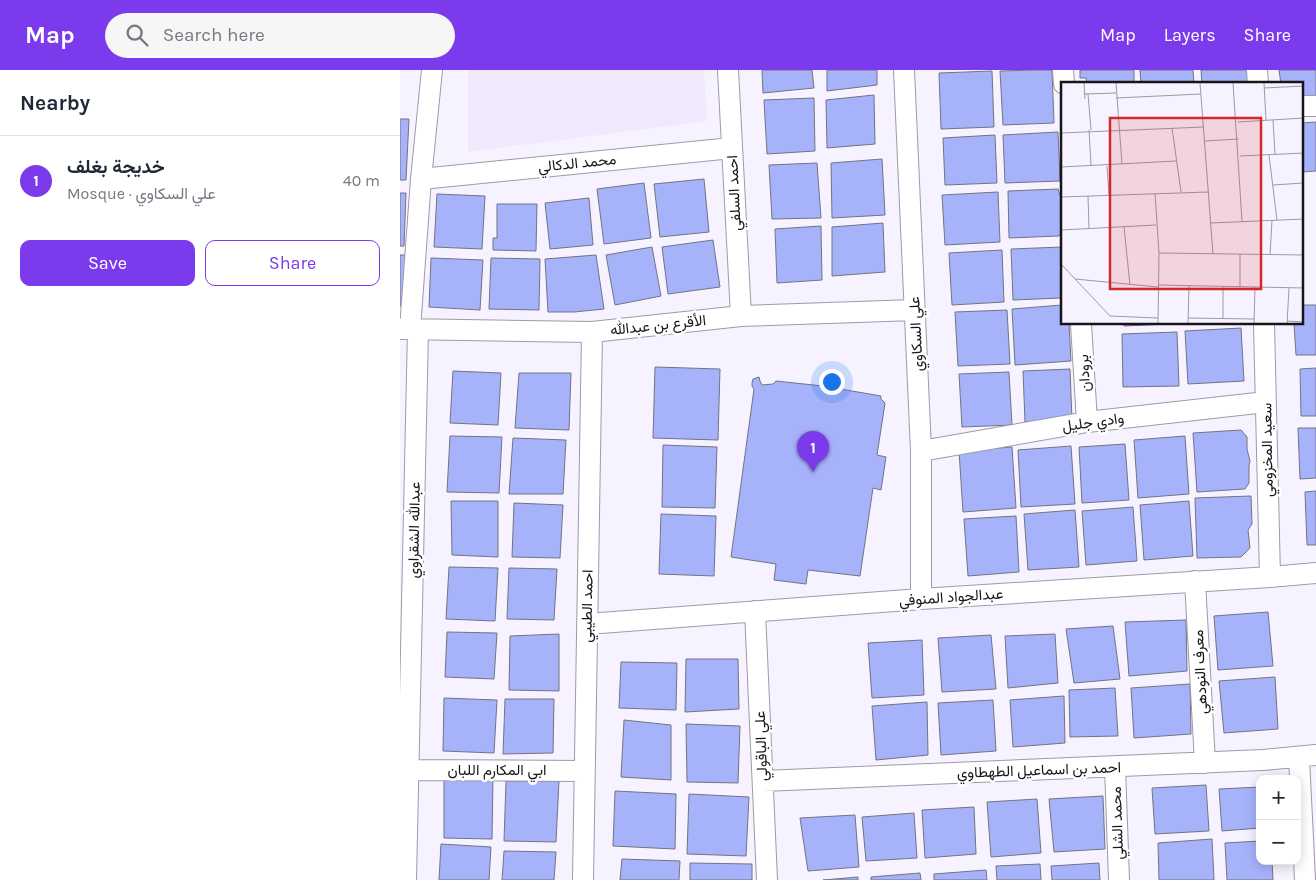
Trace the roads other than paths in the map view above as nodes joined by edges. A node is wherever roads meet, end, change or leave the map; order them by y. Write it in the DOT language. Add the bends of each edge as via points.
graph roads {
  1 [pos="432,70"];
  2 [pos="728,70"];
  3 [pos="904,70"];
  4 [pos="732,148"];
  5 [pos="421,179"];
  6 [pos="915,310"];
  7 [pos="741,316"];
  8 [pos="1081,325"];
  9 [pos="1264,325"];
  10 [pos="410,329"];
  11 [pos="592,332"];
  12 [pos="1266,402"];
  13 [pos="1087,422"];
  14 [pos="921,451"];
  15 [pos="408,496"];
  16 [pos="1316,573"];
  17 [pos="1270,577"];
  18 [pos="1195,581"];
  19 [pos="921,599"];
  20 [pos="755,611"];
  21 [pos="587,624"];
  22 [pos="406,680"];
  23 [pos="1307,756"];
  24 [pos="1205,763"];
  25 [pos="1115,767"];
  26 [pos="409,770"];
  27 [pos="584,771"];
  28 [pos="762,781"];
  29 [pos="404,851"];
  30 [pos="406,880"];
  31 [pos="583,880"];
  32 [pos="767,880"];
  33 [pos="1119,880"];
  34 [pos="1305,880"];
  1 -- 5 [label="street, عبدالله الشقراوي"];
  2 -- 4 [label="street, احمد السلفي"];
  3 -- 6 [label="street, علي السكاوي"];
  4 -- 5 [label="street, محمد الدكالي"];
  4 -- 7 [label="street, احمد السلفي"];
  5 -- 10 [label="street, عبدالله الشقراوي"];
  6 -- 7 [label="street, الأقرع بن عبدالله"];
  6 -- 14 [label="street, علي السكاوي"];
  7 -- 11 [label="street, الأقرع بن عبدالله"];
  8 -- 13 [label="street, برودان"];
  9 -- 12 [label="street, سعيد المخزومي"];
  10 -- 11 [label="street, الأقرع بن عبدالله"];
  10 -- 15 [label="street, عبدالله الشقراوي"];
  11 -- 21 [label="street, احمد الطيبي"];
  12 -- 13 [label="street, وادي جليل"];
  12 -- 17 [label="street, سعيد المخزومي"];
  13 -- 14 [label="street, وادي جليل"];
  14 -- 19 [label="street, علي السكاوي"];
  15 -- 22 [label="street, عبدالله الشقراوي"];
  16 -- 17 [label="street, عبدالجواد المنوفي"];
  17 -- 18 [label="street, عبدالجواد المنوفي"];
  18 -- 19 [label="street, عبدالجواد المنوفي"];
  18 -- 24 [label="street, معرف النودهي"];
  19 -- 20 [label="street, عبدالجواد المنوفي"];
  20 -- 21 [label="street, عبدالجواد المنوفي"];
  20 -- 28 [label="street, علي الباقولي"];
  21 -- 27 [label="street, احمد الطيبي"];
  22 -- 26 [label="street, عبدالله الشقراوي"];
  23 -- 24 [label="street, احمد بن اسماعيل الطهطاوي"];
  23 -- 34 [label="street"];
  24 -- 25 [label="street, احمد بن اسماعيل الطهطاوي"];
  25 -- 28 [label="street, احمد بن اسماعيل الطهطاوي"];
  25 -- 33 [label="street, محمد الشلي"];
  26 -- 27 [label="street, ابي المكارم اللبان"];
  26 -- 29 [label="street, عبدالله الشقراوي"];
  27 -- 31 [label="street, احمد الطيبي"];
  28 -- 32 [label="street, علي الباقولي"];
  29 -- 30 [label="street, عبدالله الشقراوي"];
}
